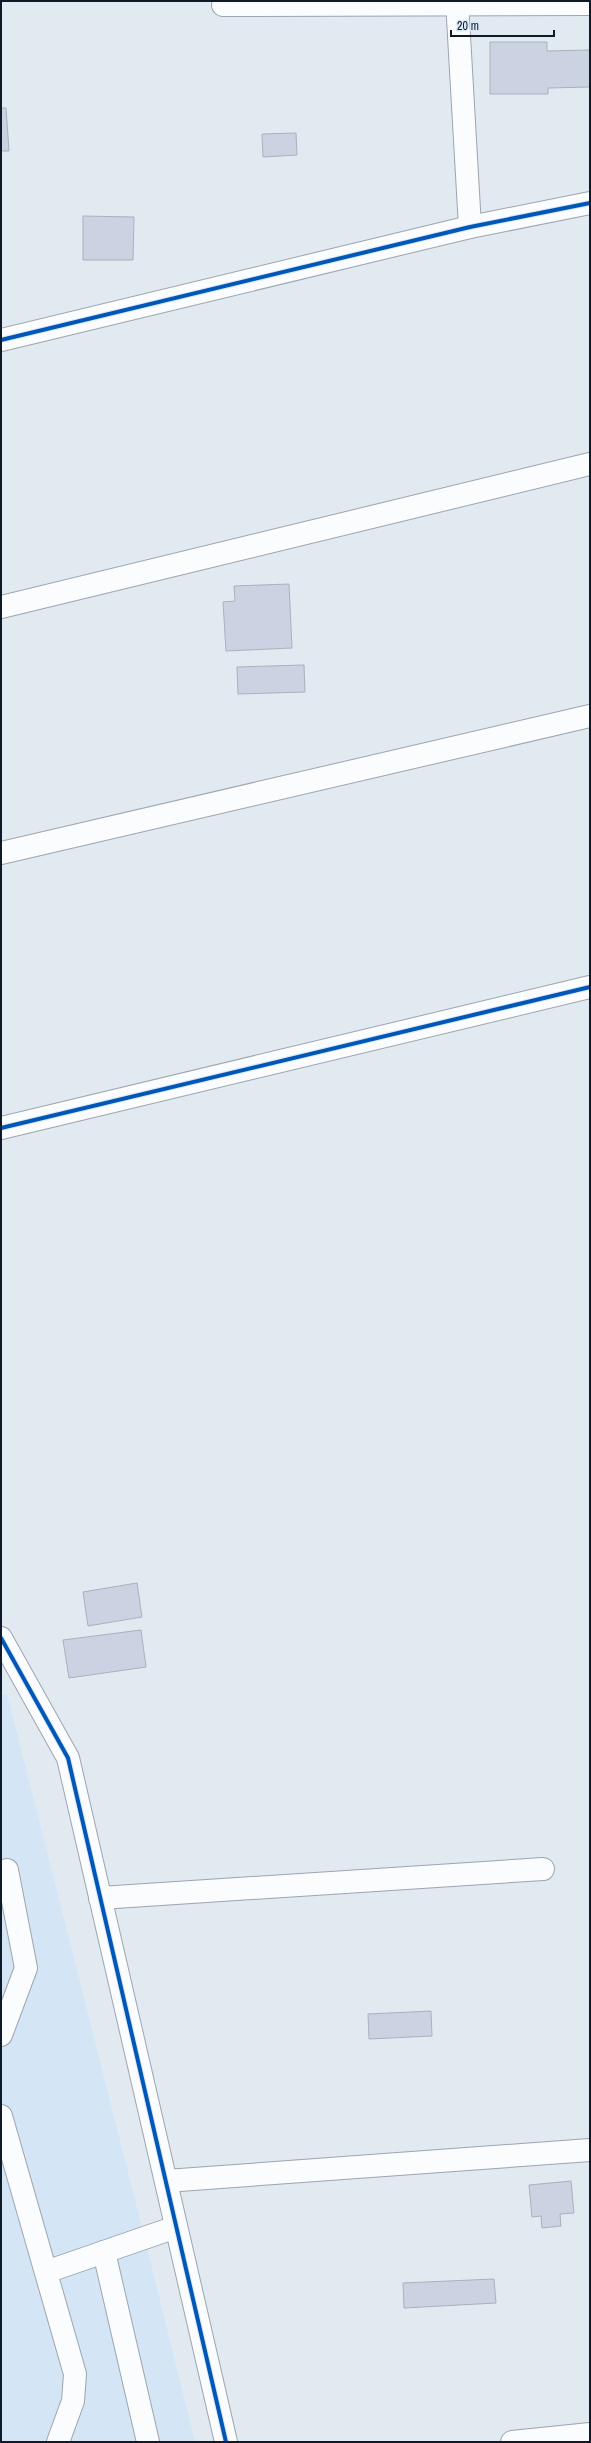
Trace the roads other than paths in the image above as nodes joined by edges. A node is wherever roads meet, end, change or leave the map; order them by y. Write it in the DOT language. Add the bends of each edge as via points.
graph roads {
  1 [pos="456,3"];
  2 [pos="590,4"];
  3 [pos="223,5"];
  4 [pos="590,203"];
  5 [pos="470,227"];
  6 [pos="1,340"];
  7 [pos="590,464"];
  8 [pos="1,606"];
  9 [pos="590,716"];
  10 [pos="1,853"];
  11 [pos="590,987"];
  12 [pos="1,1128"];
  13 [pos="1,1638"];
  14 [pos="543,1869"];
  15 [pos="7,1870"];
  16 [pos="100,1898"];
  17 [pos="1,2035"];
  18 [pos="1,2116"];
  19 [pos="590,2150"];
  20 [pos="166,2181"];
  21 [pos="176,2227"];
  22 [pos="104,2252"];
  23 [pos="46,2272"];
  24 [pos="590,2434"];
  25 [pos="58,2442"];
  26 [pos="148,2442"];
  27 [pos="226,2442"];
  28 [pos="512,2442"];
  1 -- 2 [label="street"];
  1 -- 3 [label="street"];
  1 -- 5 [label="street"];
  4 -- 5 [label="street"];
  5 -- 6 [label="street"];
  7 -- 8 [label="street"];
  9 -- 10 [label="street"];
  11 -- 12 [label="street"];
  13 -- 16 [label="street" via="68,1758"];
  14 -- 16 [label="street"];
  15 -- 17 [label="street" via="26,1968"];
  16 -- 20 [label="street"];
  18 -- 23 [label="street"];
  19 -- 20 [label="street"];
  20 -- 21 [label="street"];
  21 -- 22 [label="street"];
  21 -- 27 [label="street"];
  22 -- 23 [label="street"];
  22 -- 26 [label="street"];
  23 -- 25 [label="street" via="76,2374 73,2401"];
  24 -- 28 [label="street"];
}
